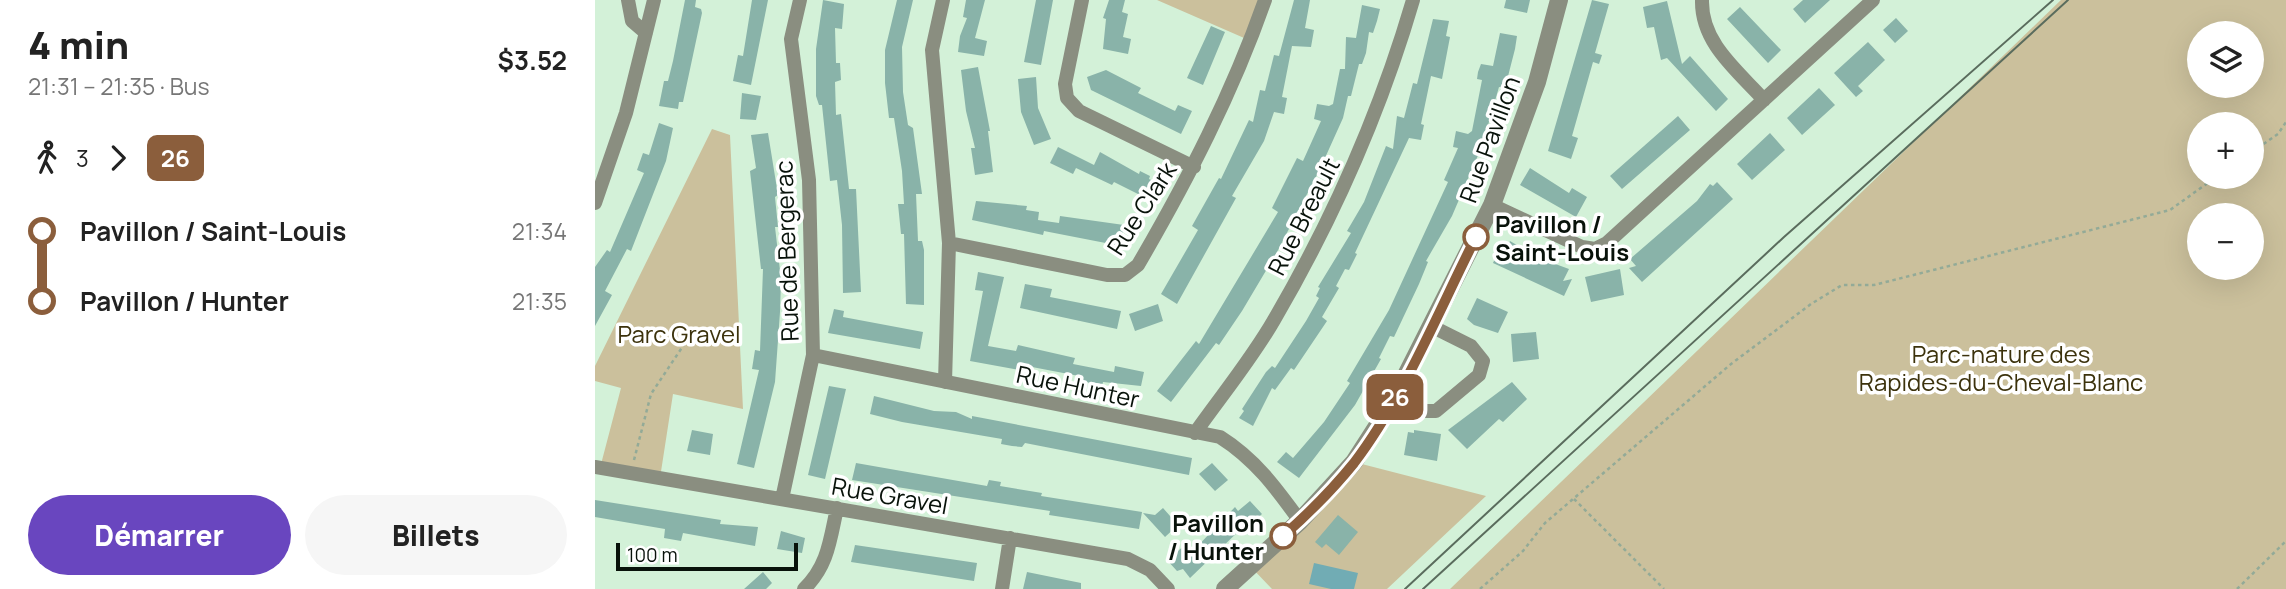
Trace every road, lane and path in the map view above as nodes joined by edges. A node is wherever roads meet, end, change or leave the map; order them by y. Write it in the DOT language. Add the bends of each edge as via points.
graph roads {
  1 [pos="628,0"];
  2 [pos="655,0"];
  3 [pos="800,0"];
  4 [pos="943,0"];
  5 [pos="1082,0"];
  6 [pos="1265,0"];
  7 [pos="1413,0"];
  8 [pos="1559,0"];
  9 [pos="1702,0"];
  10 [pos="1873,0"];
  11 [pos="646,33"];
  12 [pos="1764,100"];
  13 [pos="2286,122"];
  14 [pos="2264,144"];
  15 [pos="1195,167"];
  16 [pos="2199,189"];
  17 [pos="595,203"];
  18 [pos="1492,205"];
  19 [pos="949,243"];
  20 [pos="1431,326"];
  21 [pos="685,343"];
  22 [pos="813,355"];
  23 [pos="945,382"];
  24 [pos="1392,403"];
  25 [pos="1195,433"];
  26 [pos="595,467"];
  27 [pos="631,473"];
  28 [pos="782,499"];
  29 [pos="1574,499"];
  30 [pos="837,509"];
  31 [pos="1300,521"];
  32 [pos="1010,538"];
  33 [pos="2286,541"];
  34 [pos="804,589"];
  35 [pos="1002,589"];
  36 [pos="1168,589"];
  37 [pos="1225,589"];
  38 [pos="1480,589"];
  39 [pos="1664,589"];
  40 [pos="2237,589"];
  1 -- 11 [label="street" via="632,21"];
  2 -- 11 [label="street"];
  3 -- 22 [label="street, Rue de Bergerac" via="791,39 809,180"];
  4 -- 19 [label="street" via="932,50"];
  5 -- 15 [label="street" via="1065,84 1067,98 1079,111"];
  6 -- 15 [label="street, Rue Clark" via="1236,80"];
  7 -- 25 [label="street, Rue Breault" via="1369,134 1325,226 1273,322"];
  8 -- 18 [label="street, Rue Pavillon" via="1537,82"];
  9 -- 12 [label="street" via="1709,39"];
  10 -- 12 [label="street"];
  11 -- 17 [label="street" via="626,113"];
  12 -- 18 [label="street" via="1595,249"];
  13 -- 14 [label="path"];
  15 -- 19 [label="street, Rue Clark" via="1138,265 1125,275"];
  16 -- 29 [label="path" via="2170,209 1874,285 1842,285 1731,364"];
  18 -- 20 [label="street, Rue Pavillon"];
  19 -- 23 [label="street"];
  20 -- 24 [label="street, Rue Pavillon"];
  20 -- 24 [label="street" via="1471,346 1483,361 1479,376 1436,411"];
  21 -- 27 [label="path" via="651,394"];
  22 -- 23 [label="street, Rue Hunter"];
  22 -- 28 [label="street, Rue de Bergerac"];
  23 -- 25 [label="street, Rue Hunter"];
  24 -- 31 [label="street, Rue Pavillon" via="1354,462"];
  25 -- 31 [label="street, Rue Hunter" via="1220,437 1242,451 1266,473"];
  26 -- 27 [label="street, Rue Gravel"];
  27 -- 28 [label="street, Rue Gravel"];
  28 -- 30 [label="street, Rue Gravel"];
  29 -- 38 [label="path"];
  29 -- 39 [label="path"];
  30 -- 32 [label="street, Rue Gravel"];
  30 -- 34 [label="street" via="826,561"];
  31 -- 37 [label="street, Rue Pavillon"];
  32 -- 35 [label="street"];
  32 -- 36 [label="street, Rue Gravel" via="1128,559 1150,570"];
  33 -- 40 [label="path"];
}
